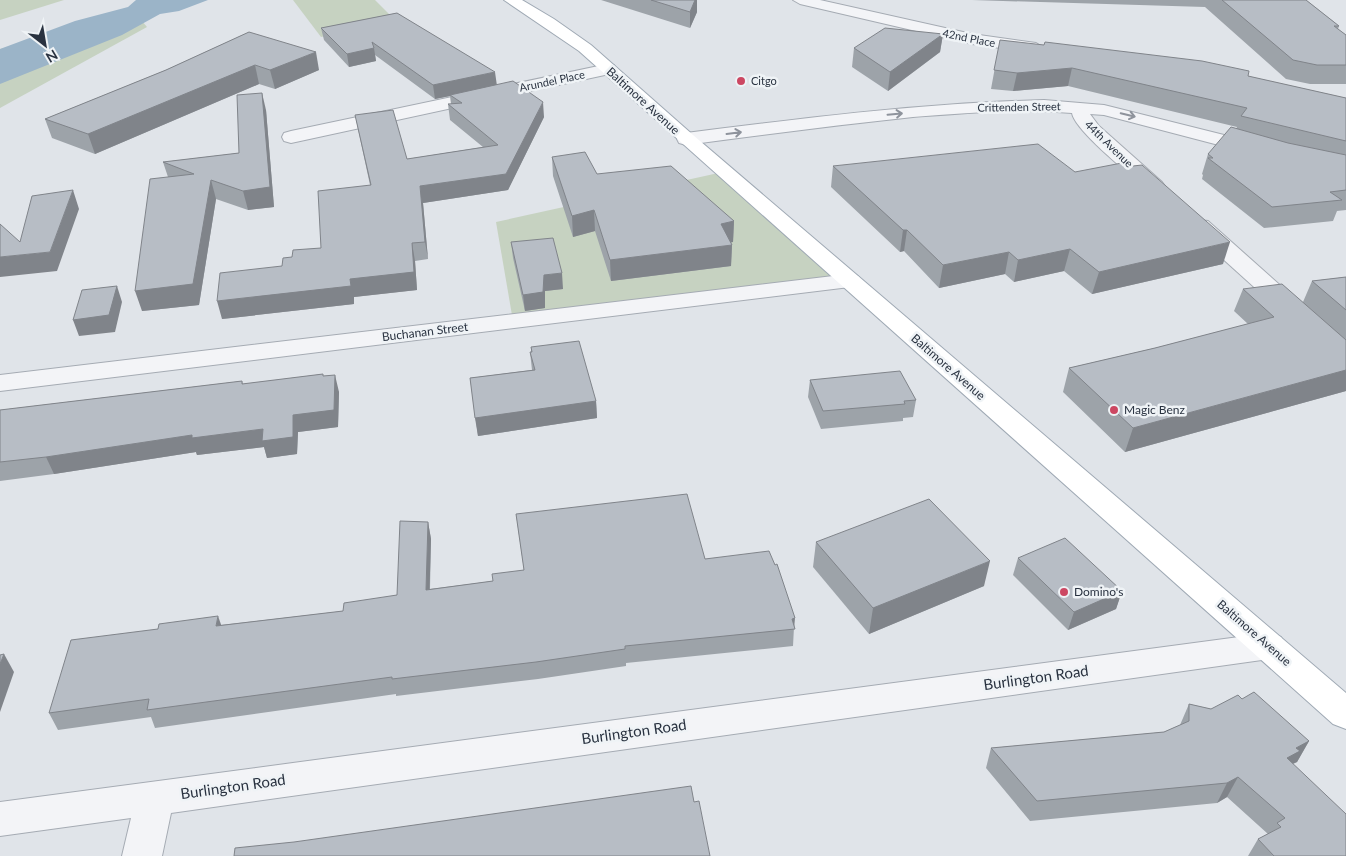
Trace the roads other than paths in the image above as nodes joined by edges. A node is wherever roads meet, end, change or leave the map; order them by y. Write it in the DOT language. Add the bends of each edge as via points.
graph roads {
  1 [pos="511,0"];
  2 [pos="531,0"];
  3 [pos="800,0"];
  4 [pos="549,22"];
  5 [pos="1054,50"];
  6 [pos="608,69"];
  7 [pos="1080,107"];
  8 [pos="291,137"];
  9 [pos="686,139"];
  10 [pos="1276,153"];
  11 [pos="1168,198"];
  12 [pos="1187,213"];
  13 [pos="850,281"];
  14 [pos="1346,357"];
  15 [pos="0,383"];
  16 [pos="1269,646"];
  17 [pos="1346,714"];
  18 [pos="155,798"];
  19 [pos="0,819"];
  20 [pos="142,856"];
  1 -- 4 [label="main road, Baltimore Avenue"];
  2 -- 4 [label="main road, Baltimore Avenue"];
  3 -- 5 [label="street, 42nd Place" via="972,39"];
  4 -- 6 [label="main road, Baltimore Avenue"];
  6 -- 8 [label="street, Arundel Place"];
  6 -- 9 [label="main road, Baltimore Avenue"];
  9 -- 7 [label="street, Crittenden Street, one-way" via="959,108"];
  7 -- 10 [label="street, Crittenden Street, one-way" via="1129,115"];
  7 -- 11 [label="street, 44th Avenue" via="1082,119 1092,130"];
  9 -- 13 [label="main road, Baltimore Avenue"];
  12 -- 14 [label="street"];
  13 -- 15 [label="street, Buchanan Street"];
  13 -- 16 [label="main road, Baltimore Avenue"];
  16 -- 17 [label="main road, Baltimore Avenue"];
  16 -- 18 [label="street, Burlington Road"];
  18 -- 19 [label="street, Burlington Road"];
  18 -- 20 [label="street"];
}
